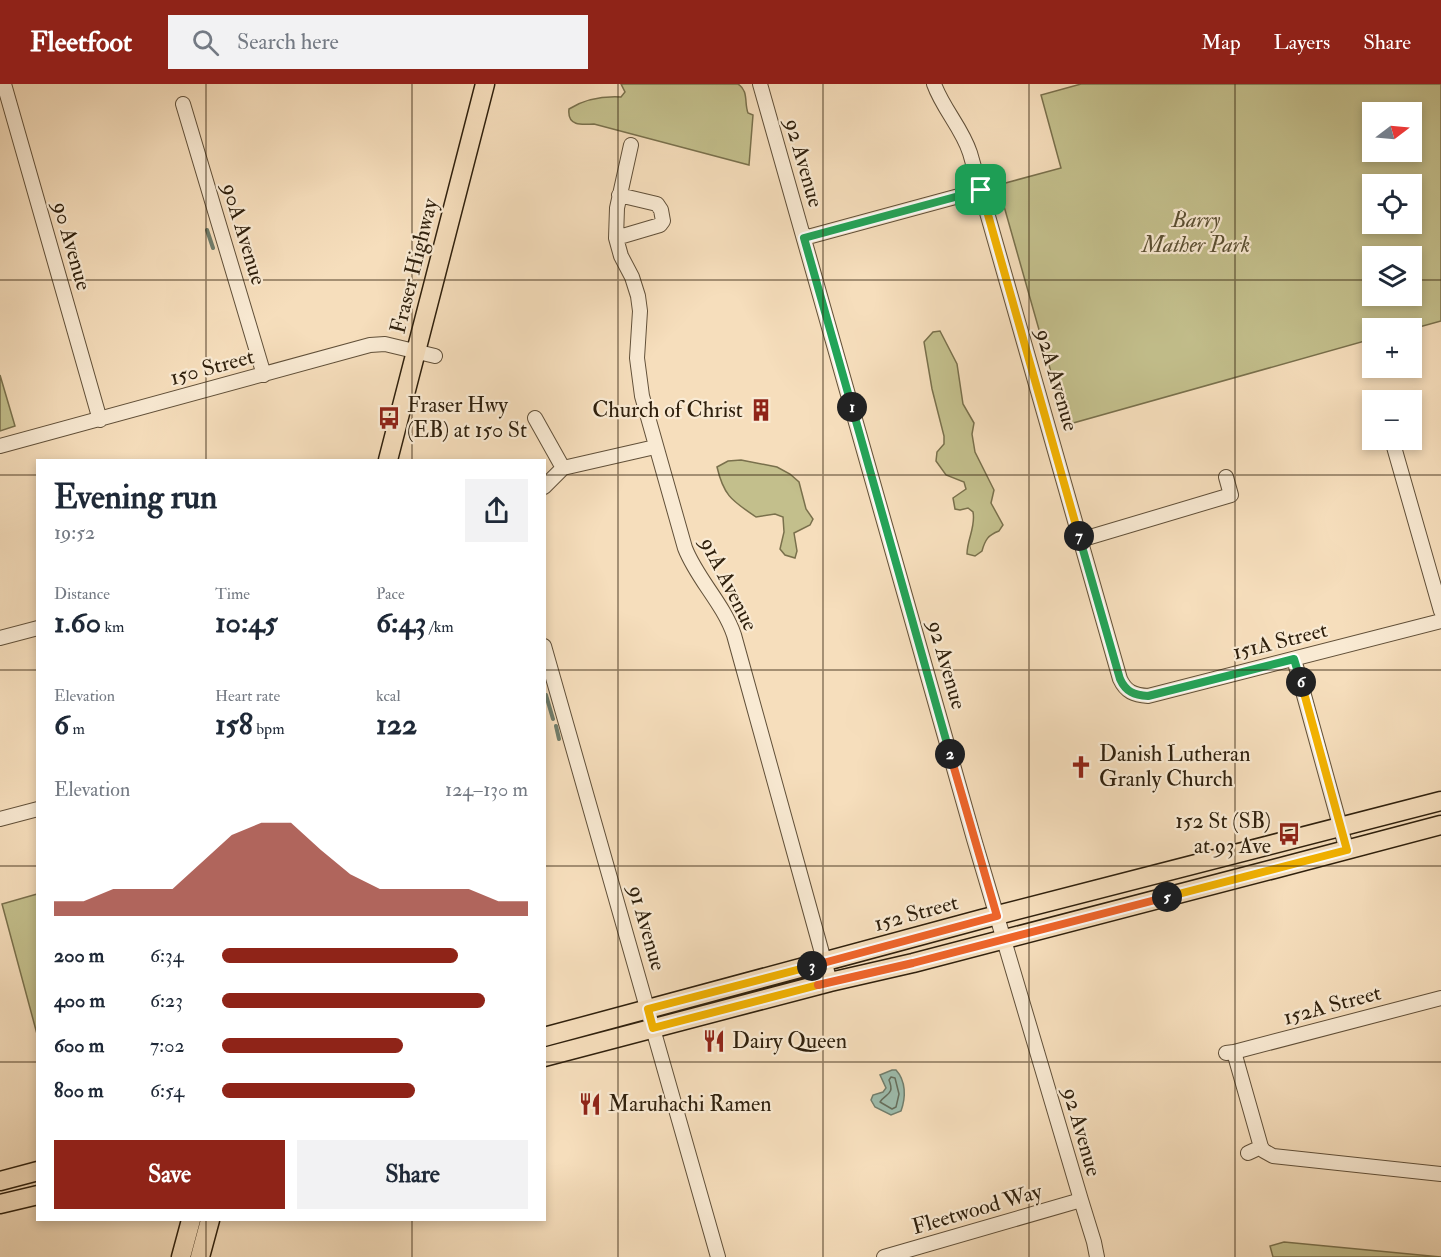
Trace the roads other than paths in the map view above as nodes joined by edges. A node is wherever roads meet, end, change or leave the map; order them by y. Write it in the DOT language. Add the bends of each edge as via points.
graph roads {
  1 [pos="4,84"];
  2 [pos="485,84"];
  3 [pos="760,84"];
  4 [pos="934,84"];
  5 [pos="183,104"];
  6 [pos="631,145"];
  7 [pos="981,190"];
  8 [pos="619,195"];
  9 [pos="616,238"];
  10 [pos="804,238"];
  11 [pos="417,350"];
  12 [pos="435,356"];
  13 [pos="264,375"];
  14 [pos="535,417"];
  15 [pos="100,420"];
  16 [pos="0,446"];
  17 [pos="655,447"];
  18 [pos="1395,450"];
  19 [pos="388,459"];
  20 [pos="563,468"];
  21 [pos="1226,477"];
  22 [pos="546,485"];
  23 [pos="1080,540"];
  24 [pos="1441,611"];
  25 [pos="1441,621"];
  26 [pos="36,629"];
  27 [pos="0,638"];
  28 [pos="546,653"];
  29 [pos="1294,659"];
  30 [pos="1130,692"];
  31 [pos="1441,801"];
  32 [pos="36,810"];
  33 [pos="0,819"];
  34 [pos="1441,825"];
  35 [pos="1340,827"];
  36 [pos="1347,850"];
  37 [pos="997,916"];
  38 [pos="1004,939"];
  39 [pos="825,963"];
  40 [pos="830,981"];
  41 [pos="1441,998"];
  42 [pos="648,1009"];
  43 [pos="653,1028"];
  44 [pos="546,1036"];
  45 [pos="546,1056"];
  46 [pos="36,1172"];
  47 [pos="1441,1173"];
  48 [pos="0,1181"];
  49 [pos="36,1195"];
  50 [pos="1081,1200"];
  51 [pos="0,1204"];
  52 [pos="191,1221"];
  53 [pos="210,1221"];
  54 [pos="181,1257"];
  55 [pos="200,1257"];
  56 [pos="718,1257"];
  57 [pos="884,1257"];
  58 [pos="1096,1257"];
  1 -- 15 [label="street, 90 Avenue"];
  2 -- 11 [label="main road, Fraser Highway"];
  3 -- 10 [label="street, 92 Avenue"];
  4 -- 7 [label="street, 92A Avenue" via="967,143"];
  5 -- 13 [label="street, 90A Avenue"];
  6 -- 8 [label="street, 91A Avenue"];
  7 -- 10 [label="street"];
  7 -- 23 [label="street, 92A Avenue"];
  8 -- 9 [label="street, 91A Avenue"];
  8 -- 9 [label="street" via="657,204 663,221"];
  9 -- 17 [label="street, 91A Avenue" via="638,296 638,374"];
  10 -- 37 [label="street, 92 Avenue"];
  11 -- 12 [label="street, 150 Street"];
  11 -- 13 [label="street, 150 Street" via="378,344"];
  11 -- 19 [label="main road, Fraser Highway"];
  13 -- 15 [label="street, 150 Street"];
  14 -- 20 [label="street"];
  15 -- 16 [label="street, 150 Street"];
  17 -- 20 [label="street"];
  17 -- 39 [label="street, 91A Avenue" via="689,556 734,635"];
  18 -- 24 [label="street"];
  20 -- 22 [label="street"];
  21 -- 23 [label="street" via="1231,495"];
  23 -- 30 [label="street, 92A Avenue" via="1120,679"];
  25 -- 29 [label="street, 151A Street"];
  26 -- 27 [label="street"];
  28 -- 42 [label="street, 91 Avenue"];
  29 -- 30 [label="street, 151A Street" via="1148,696"];
  29 -- 35 [label="street"];
  31 -- 35 [label="main road, 152 Street"];
  32 -- 33 [label="street"];
  34 -- 36 [label="main road, 152 Street"];
  35 -- 36 [label="street"];
  35 -- 37 [label="main road, 152 Street"];
  36 -- 38 [label="main road, 152 Street"];
  37 -- 38 [label="street, 92 Avenue"];
  37 -- 39 [label="main road, 152 Street"];
  38 -- 40 [label="main road, 152 Street"];
  38 -- 50 [label="street, 92 Avenue"];
  39 -- 40 [label="street, 91A Avenue"];
  39 -- 42 [label="main road, 152 Street"];
  40 -- 43 [label="main road, 152 Street"];
  41 -- 47 [label="street, 152A Street" via="1230,1052 1255,1150 1273,1156"];
  42 -- 43 [label="street, 91 Avenue"];
  42 -- 44 [label="main road, 152 Street"];
  43 -- 45 [label="main road, 152 Street"];
  43 -- 56 [label="street, 91 Avenue"];
  46 -- 48 [label="main road"];
  49 -- 51 [label="main road"];
  50 -- 57 [label="street, Fleetwood Way"];
  50 -- 58 [label="street, 92 Avenue"];
  52 -- 54 [label="main road"];
  53 -- 55 [label="main road"];
}
